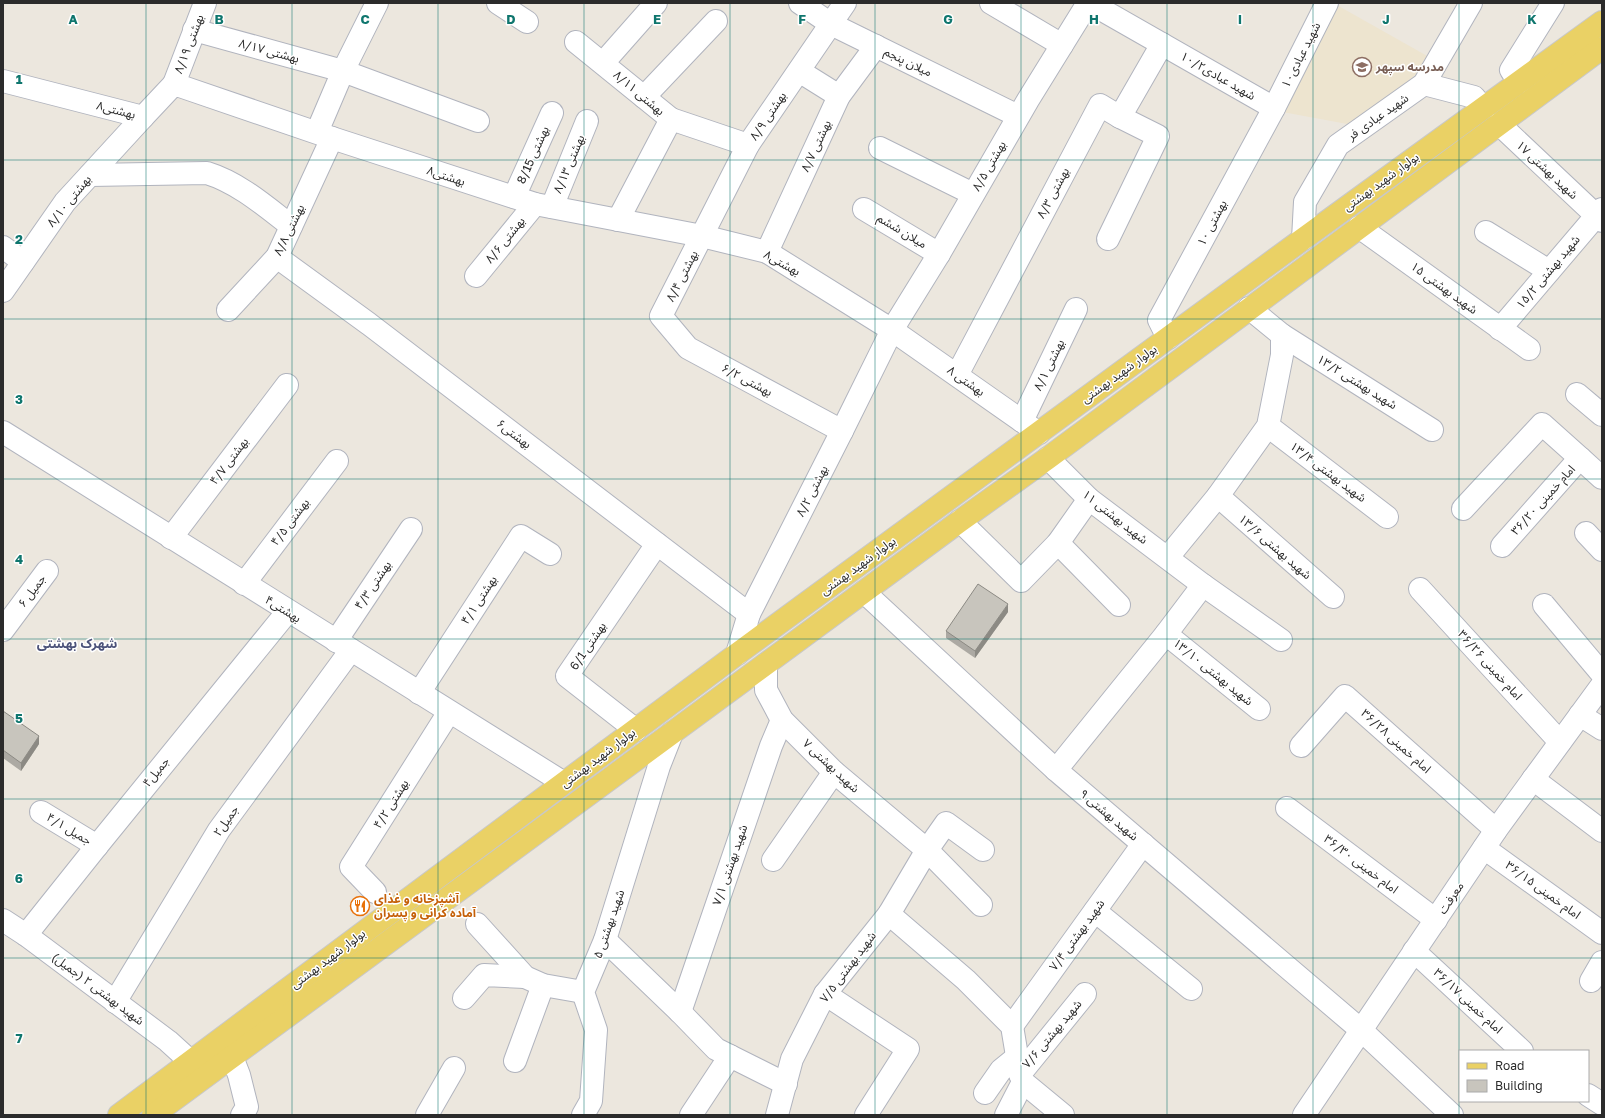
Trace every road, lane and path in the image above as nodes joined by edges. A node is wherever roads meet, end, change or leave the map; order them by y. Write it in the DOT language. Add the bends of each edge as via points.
graph roads {
  1 [pos="205,3"];
  2 [pos="377,3"];
  3 [pos="498,3"];
  4 [pos="656,3"];
  5 [pos="800,3"];
  6 [pos="845,3"];
  7 [pos="991,3"];
  8 [pos="1089,3"];
  9 [pos="1328,3"];
  10 [pos="1471,3"];
  11 [pos="1553,3"];
  12 [pos="716,21"];
  13 [pos="527,22"];
  14 [pos="1602,22"];
  15 [pos="831,24"];
  16 [pos="194,30"];
  17 [pos="576,42"];
  18 [pos="1162,44"];
  19 [pos="1062,45"];
  20 [pos="876,46"];
  21 [pos="1602,48"];
  22 [pos="603,63"];
  23 [pos="1541,66"];
  24 [pos="343,71"];
  25 [pos="799,72"];
  26 [pos="3,81"];
  27 [pos="1519,82"];
  28 [pos="1554,83"];
  29 [pos="174,84"];
  30 [pos="1424,84"];
  31 [pos="839,96"];
  32 [pos="644,97"];
  33 [pos="1274,108"];
  34 [pos="1483,108"];
  35 [pos="552,113"];
  36 [pos="1018,116"];
  37 [pos="1120,116"];
  38 [pos="143,117"];
  39 [pos="671,120"];
  40 [pos="478,121"];
  41 [pos="587,121"];
  42 [pos="1499,124"];
  43 [pos="324,135"];
  44 [pos="748,145"];
  45 [pos="880,148"];
  46 [pos="90,175"];
  47 [pos="973,194"];
  48 [pos="514,197"];
  49 [pos="543,205"];
  50 [pos="864,209"];
  51 [pos="1600,215"];
  52 [pos="618,220"];
  53 [pos="291,226"];
  54 [pos="1359,226"];
  55 [pos="1486,232"];
  56 [pos="702,236"];
  57 [pos="1108,239"];
  58 [pos="1303,239"];
  59 [pos="3,247"];
  60 [pos="767,252"];
  61 [pos="939,254"];
  62 [pos="277,257"];
  63 [pos="23,262"];
  64 [pos="1549,271"];
  65 [pos="476,276"];
  66 [pos="3,291"];
  67 [pos="1249,308"];
  68 [pos="1076,309"];
  69 [pos="228,310"];
  70 [pos="661,316"];
  71 [pos="1500,328"];
  72 [pos="892,330"];
  73 [pos="1282,335"];
  74 [pos="1168,338"];
  75 [pos="1529,350"];
  76 [pos="957,375"];
  77 [pos="286,385"];
  78 [pos="1577,394"];
  79 [pos="1602,415"];
  80 [pos="1268,426"];
  81 [pos="1030,427"];
  82 [pos="1432,430"];
  83 [pos="842,431"];
  84 [pos="3,432"];
  85 [pos="1048,458"];
  86 [pos="1580,458"];
  87 [pos="337,461"];
  88 [pos="1602,478"];
  89 [pos="1218,496"];
  90 [pos="1089,499"];
  91 [pos="1463,509"];
  92 [pos="1387,517"];
  93 [pos="960,521"];
  94 [pos="411,529"];
  95 [pos="1586,533"];
  96 [pos="171,538"];
  97 [pos="1058,543"];
  98 [pos="657,544"];
  99 [pos="1502,546"];
  100 [pos="1602,550"];
  101 [pos="550,554"];
  102 [pos="1168,557"];
  103 [pos="47,571"];
  104 [pos="244,584"];
  105 [pos="1203,584"];
  106 [pos="1420,588"];
  107 [pos="864,592"];
  108 [pos="1333,597"];
  109 [pos="1119,605"];
  110 [pos="1544,605"];
  111 [pos="288,612"];
  112 [pos="749,614"];
  113 [pos="3,630"];
  114 [pos="1166,634"];
  115 [pos="1281,640"];
  116 [pos="343,646"];
  117 [pos="737,654"];
  118 [pos="766,664"];
  119 [pos="1602,674"];
  120 [pos="1602,685"];
  121 [pos="419,693"];
  122 [pos="1259,709"];
  123 [pos="449,712"];
  124 [pos="1580,715"];
  125 [pos="782,720"];
  126 [pos="1602,729"];
  127 [pos="636,730"];
  128 [pos="672,733"];
  129 [pos="1560,742"];
  130 [pos="1301,746"];
  131 [pos="1056,770"];
  132 [pos="834,772"];
  133 [pos="1533,779"];
  134 [pos="564,783"];
  135 [pos="1287,808"];
  136 [pos="41,812"];
  137 [pos="1496,830"];
  138 [pos="1602,831"];
  139 [pos="1143,844"];
  140 [pos="97,846"];
  141 [pos="1484,848"];
  142 [pos="927,850"];
  143 [pos="983,850"];
  144 [pos="773,860"];
  145 [pos="375,892"];
  146 [pos="981,906"];
  147 [pos="1095,911"];
  148 [pos="888,914"];
  149 [pos="3,920"];
  150 [pos="1436,920"];
  151 [pos="477,924"];
  152 [pos="1602,933"];
  153 [pos="26,935"];
  154 [pos="605,940"];
  155 [pos="1414,952"];
  156 [pos="1602,962"];
  157 [pos="534,981"];
  158 [pos="1590,981"];
  159 [pos="290,987"];
  160 [pos="1191,989"];
  161 [pos="583,992"];
  162 [pos="825,994"];
  163 [pos="1085,994"];
  164 [pos="464,998"];
  165 [pos="115,1002"];
  166 [pos="302,1006"];
  167 [pos="680,1012"];
  168 [pos="1012,1026"];
  169 [pos="1361,1030"];
  170 [pos="1521,1050"];
  171 [pos="730,1056"];
  172 [pos="232,1057"];
  173 [pos="190,1061"];
  174 [pos="515,1061"];
  175 [pos="454,1068"];
  176 [pos="1020,1071"];
  177 [pos="786,1084"];
  178 [pos="985,1093"];
  179 [pos="1589,1096"];
  180 [pos="1602,1104"];
  181 [pos="250,1112"];
  182 [pos="1306,1114"];
  183 [pos="119,1115"];
  184 [pos="153,1115"];
  185 [pos="427,1115"];
  186 [pos="583,1115"];
  187 [pos="691,1115"];
  188 [pos="777,1115"];
  189 [pos="866,1115"];
  190 [pos="1006,1115"];
  191 [pos="1063,1115"];
  192 [pos="1452,1115"];
  1 -- 16 [label="street, بهشتی ۸/۱۹"];
  2 -- 24 [label="street"];
  3 -- 13 [label="street"];
  4 -- 22 [label="street"];
  5 -- 15 [label="street, میلان پنجم"];
  6 -- 15 [label="street, بهشتی ۸/۹"];
  7 -- 19 [label="street"];
  8 -- 18 [label="street, شهید عبادی۱۰/۲"];
  8 -- 19 [label="street, بهشتی ۸/۵"];
  9 -- 33 [label="street, شهید عبادی۱۰"];
  10 -- 30 [label="street, شهید عبادی فر"];
  11 -- 27 [label="street" via="1511,70"];
  12 -- 32 [label="street"];
  14 -- 23 [label="main road, بولوار شهید بهشتی"];
  15 -- 20 [label="street, میلان پنجم"];
  15 -- 25 [label="street, بهشتی ۸/۹"];
  16 -- 24 [label="street, بهشتی ۸/۱۷"];
  16 -- 29 [label="street, بهشتی ۸/۱۹"];
  17 -- 22 [label="street, بهشتی ۸/۱۱"];
  18 -- 33 [label="street, شهید عبادی۱۰/۲"];
  18 -- 37 [label="street"];
  19 -- 36 [label="street, بهشتی ۸/۵"];
  20 -- 31 [label="street, بهشتی ۸/۷"];
  20 -- 36 [label="street, میلان پنجم"];
  21 -- 28 [label="main road, بولوار شهید بهشتی"];
  22 -- 32 [label="street, بهشتی ۸/۱۱"];
  23 -- 27 [label="main road, بولوار شهید بهشتی"];
  23 -- 28 [label="main road"];
  24 -- 40 [label="street, بهشتی ۸/۱۷"];
  24 -- 43 [label="street"];
  25 -- 31 [label="street"];
  25 -- 44 [label="street, بهشتی ۸/۹"];
  26 -- 38 [label="street, بهشتی۸"];
  27 -- 34 [label="main road, بولوار شهید بهشتی"];
  28 -- 42 [label="main road, بولوار شهید بهشتی"];
  29 -- 38 [label="street, بهشتی۸"];
  29 -- 43 [label="street, بهشتی۸"];
  30 -- 34 [label="street" via="1474,97"];
  30 -- 58 [label="street, شهید عبادی فر" via="1338,145 1305,202"];
  31 -- 60 [label="street, بهشتی ۸/۷"];
  32 -- 39 [label="street, بهشتی ۸/۱۱"];
  33 -- 74 [label="street, بهشتی ۱۰" via="1159,320"];
  34 -- 58 [label="main road, بولوار شهید بهشتی"];
  35 -- 48 [label="street, بهشتی 8/15"];
  36 -- 47 [label="street, بهشتی ۸/۵"];
  37 -- 57 [label="street" via="1158,136"];
  37 -- 76 [label="street, بهشتی ۸/۳" via="1100,105"];
  38 -- 46 [label="street, بهشتی ۸/۱۰"];
  39 -- 44 [label="street"];
  39 -- 52 [label="street, بهشتی ۸/۱۱"];
  41 -- 49 [label="street, بهشتی ۸/۱۳"];
  42 -- 51 [label="street, شهید بهشتی ۱۷"];
  42 -- 54 [label="main road, بولوار شهید بهشتی"];
  43 -- 48 [label="street, بهشتی۸"];
  43 -- 53 [label="street, بهشتی ۸/۸"];
  44 -- 56 [label="street, بهشتی ۸/۹"];
  45 -- 47 [label="street"];
  46 -- 53 [label="street" via="207,173 224,178 247,192"];
  46 -- 63 [label="street, بهشتی ۸/۱۰" via="65,202"];
  47 -- 61 [label="street, بهشتی ۸/۵"];
  48 -- 49 [label="street, بهشتی۸"];
  49 -- 52 [label="street, بهشتی۸"];
  49 -- 65 [label="street, بهشتی ۸/۶"];
  50 -- 61 [label="street, میلان ششم"];
  51 -- 64 [label="street, شهید بهشتی ۱۵/۲"];
  52 -- 56 [label="street, بهشتی۸"];
  53 -- 62 [label="street, بهشتی ۸/۸"];
  54 -- 67 [label="main road, بولوار شهید بهشتی"];
  54 -- 71 [label="street, شهید بهشتی ۱۵"];
  55 -- 64 [label="street"];
  56 -- 60 [label="street, بهشتی۸"];
  56 -- 70 [label="street, بهشتی ۸/۴"];
  58 -- 74 [label="main road, بولوار شهید بهشتی"];
  59 -- 63 [label="street"];
  60 -- 72 [label="street, بهشتی۸"];
  61 -- 72 [label="street, بهشتی ۸/۵"];
  62 -- 69 [label="street, بهشتی ۸/۸"];
  62 -- 98 [label="street, بهشتی۶"];
  63 -- 66 [label="street, بهشتی ۸/۱۰"];
  64 -- 71 [label="street, شهید بهشتی ۱۵/۲"];
  67 -- 73 [label="street, شهید بهشتی ۱۳/۲"];
  67 -- 85 [label="main road, بولوار شهید بهشتی"];
  68 -- 81 [label="street, بهشتی ۸/۱"];
  70 -- 83 [label="street, بهشتی ۶/۲" via="688,348"];
  71 -- 75 [label="street, شهید بهشتی ۱۵"];
  72 -- 76 [label="street, ۸ بهشتی"];
  72 -- 83 [label="street, بهشتی ۸/۲"];
  73 -- 80 [label="street" via="1282,356"];
  73 -- 82 [label="street, شهید بهشتی ۱۳/۲"];
  74 -- 81 [label="main road, بولوار شهید بهشتی"];
  76 -- 81 [label="street, ۸ بهشتی"];
  77 -- 96 [label="street, بهشتی ۴/۷"];
  78 -- 79 [label="street"];
  80 -- 89 [label="street"];
  80 -- 92 [label="street, شهید بهشتی ۱۳/۴"];
  81 -- 117 [label="main road, بولوار شهید بهشتی"];
  83 -- 112 [label="street, بهشتی ۸/۲"];
  84 -- 96 [label="street, بهشتی۴"];
  85 -- 90 [label="street, شهید بهشتی ۱۱"];
  85 -- 93 [label="main road, بولوار شهید بهشتی"];
  86 -- 88 [label="street, امام خمینی ۳۶/۲۰"];
  86 -- 91 [label="street" via="1542,424"];
  86 -- 99 [label="street, امام خمینی ۳۶/۲۰"];
  87 -- 104 [label="street, بهشتی ۴/۵"];
  89 -- 102 [label="street"];
  89 -- 108 [label="street, شهید بهشتی ۱۳/۶"];
  90 -- 97 [label="street"];
  90 -- 102 [label="street, شهید بهشتی ۱۱"];
  93 -- 97 [label="street" via="1021,581"];
  93 -- 107 [label="main road, بولوار شهید بهشتی"];
  94 -- 116 [label="street, بهشتی ۴/۳"];
  95 -- 100 [label="street"];
  96 -- 104 [label="street, بهشتی۴"];
  97 -- 109 [label="street"];
  98 -- 112 [label="street, بهشتی۶"];
  98 -- 127 [label="street, بهشتی 6/1" via="568,676"];
  101 -- 121 [label="street, بهشتی ۴/۱" via="521,536"];
  102 -- 105 [label="street, شهید بهشتی ۱۱"];
  103 -- 113 [label="street, جمیل ۶"];
  104 -- 111 [label="street, بهشتی۴"];
  105 -- 114 [label="street"];
  105 -- 115 [label="street, شهید بهشتی ۱۱"];
  106 -- 129 [label="street, امام خمینی ۳۶/۲۶"];
  107 -- 118 [label="main road, بولوار شهید بهشتی"];
  107 -- 131 [label="street, شهید بهشتی ۹"];
  110 -- 119 [label="street"];
  111 -- 116 [label="street, بهشتی۴"];
  111 -- 140 [label="street, جمیل۴"];
  112 -- 117 [label="street, بهشتی ۸/۲"];
  114 -- 122 [label="street, شهید بهشتی ۱۳/۱۰"];
  114 -- 131 [label="street"];
  116 -- 121 [label="street, بهشتی۴"];
  116 -- 165 [label="street, جمیل۲" via="219,830"];
  117 -- 127 [label="main road, بولوار شهید بهشتی"];
  118 -- 125 [label="street, شهید بهشتی ۷" via="766,690"];
  118 -- 128 [label="main road, بولوار شهید بهشتی"];
  120 -- 124 [label="street, معرفت"];
  121 -- 123 [label="street, بهشتی۴"];
  123 -- 134 [label="street, بهشتی۴"];
  123 -- 145 [label="street, بهشتی ۴/۲" via="351,867"];
  124 -- 126 [label="street"];
  124 -- 129 [label="street, معرفت"];
  125 -- 132 [label="street, شهید بهشتی ۷"];
  125 -- 167 [label="street, شهید بهشتی ۷/۱"];
  127 -- 134 [label="main road, بولوار شهید بهشتی"];
  128 -- 154 [label="street, شهید بهشتی ۵" via="659,766"];
  128 -- 166 [label="main road, بولوار شهید بهشتی"];
  129 -- 133 [label="street, معرفت"];
  130 -- 137 [label="street, امام خمینی ۳۶/۲۸" via="1345,696"];
  131 -- 139 [label="street, شهید بهشتی ۹"];
  132 -- 142 [label="street, شهید بهشتی ۷"];
  132 -- 144 [label="street"];
  133 -- 137 [label="street, معرفت"];
  133 -- 138 [label="street"];
  134 -- 159 [label="main road, بولوار شهید بهشتی"];
  135 -- 150 [label="street, امام خمینی ۳۶/۳۰"];
  136 -- 140 [label="street, جمیل ۴/۱"];
  137 -- 141 [label="street, معرفت"];
  139 -- 147 [label="street, شهید بهشتی ۷/۴"];
  139 -- 169 [label="street, شهید بهشتی ۹"];
  140 -- 153 [label="street, جمیل۴"];
  141 -- 150 [label="street, معرفت"];
  141 -- 152 [label="street, امام خمینی ۳۶/۱۵"];
  142 -- 143 [label="street, شهید بهشتی ۷/۵" via="946,822"];
  142 -- 146 [label="street, شهید بهشتی ۷"];
  142 -- 148 [label="street, شهید بهشتی ۷/۵"];
  147 -- 160 [label="street"];
  147 -- 168 [label="street, شهید بهشتی ۷/۴"];
  148 -- 162 [label="street, شهید بهشتی ۷/۵"];
  148 -- 168 [label="street" via="966,980"];
  149 -- 153 [label="street, شهید بهشتی ۲ (جمیل)"];
  150 -- 155 [label="street, معرفت"];
  151 -- 157 [label="street"];
  153 -- 165 [label="street, شهید بهشتی ۲ (جمیل)"];
  154 -- 161 [label="street, شهید بهشتی ۵"];
  154 -- 167 [label="street"];
  155 -- 169 [label="street, معرفت"];
  155 -- 170 [label="street, امام خمینی ۳۶/۱۷"];
  156 -- 158 [label="street"];
  157 -- 161 [label="street"];
  157 -- 164 [label="street" via="484,975"];
  157 -- 174 [label="street"];
  159 -- 166 [label="main road"];
  159 -- 173 [label="main road, بولوار شهید بهشتی"];
  161 -- 186 [label="street" via="596,1030 592,1101"];
  162 -- 177 [label="street, شهید بهشتی ۷/۵" via="792,1060"];
  162 -- 189 [label="street" via="908,1049"];
  163 -- 176 [label="street, شهید بهشتی ۷/۶"];
  165 -- 173 [label="street, شهید بهشتی ۲ (جمیل)" via="168,1041"];
  166 -- 172 [label="main road, بولوار شهید بهشتی"];
  167 -- 171 [label="street" via="716,1049"];
  168 -- 176 [label="street"];
  169 -- 182 [label="street, معرفت"];
  169 -- 192 [label="street, شهید بهشتی ۹"];
  171 -- 177 [label="street"];
  171 -- 187 [label="street"];
  172 -- 181 [label="street"];
  172 -- 184 [label="main road, بولوار شهید بهشتی"];
  173 -- 183 [label="main road, بولوار شهید بهشتی"];
  175 -- 185 [label="street"];
  176 -- 178 [label="street" via="1000,1070"];
  176 -- 190 [label="street"];
  176 -- 191 [label="street"];
  177 -- 188 [label="street, شهید بهشتی ۷/۵"];
  179 -- 180 [label="street"];
}
